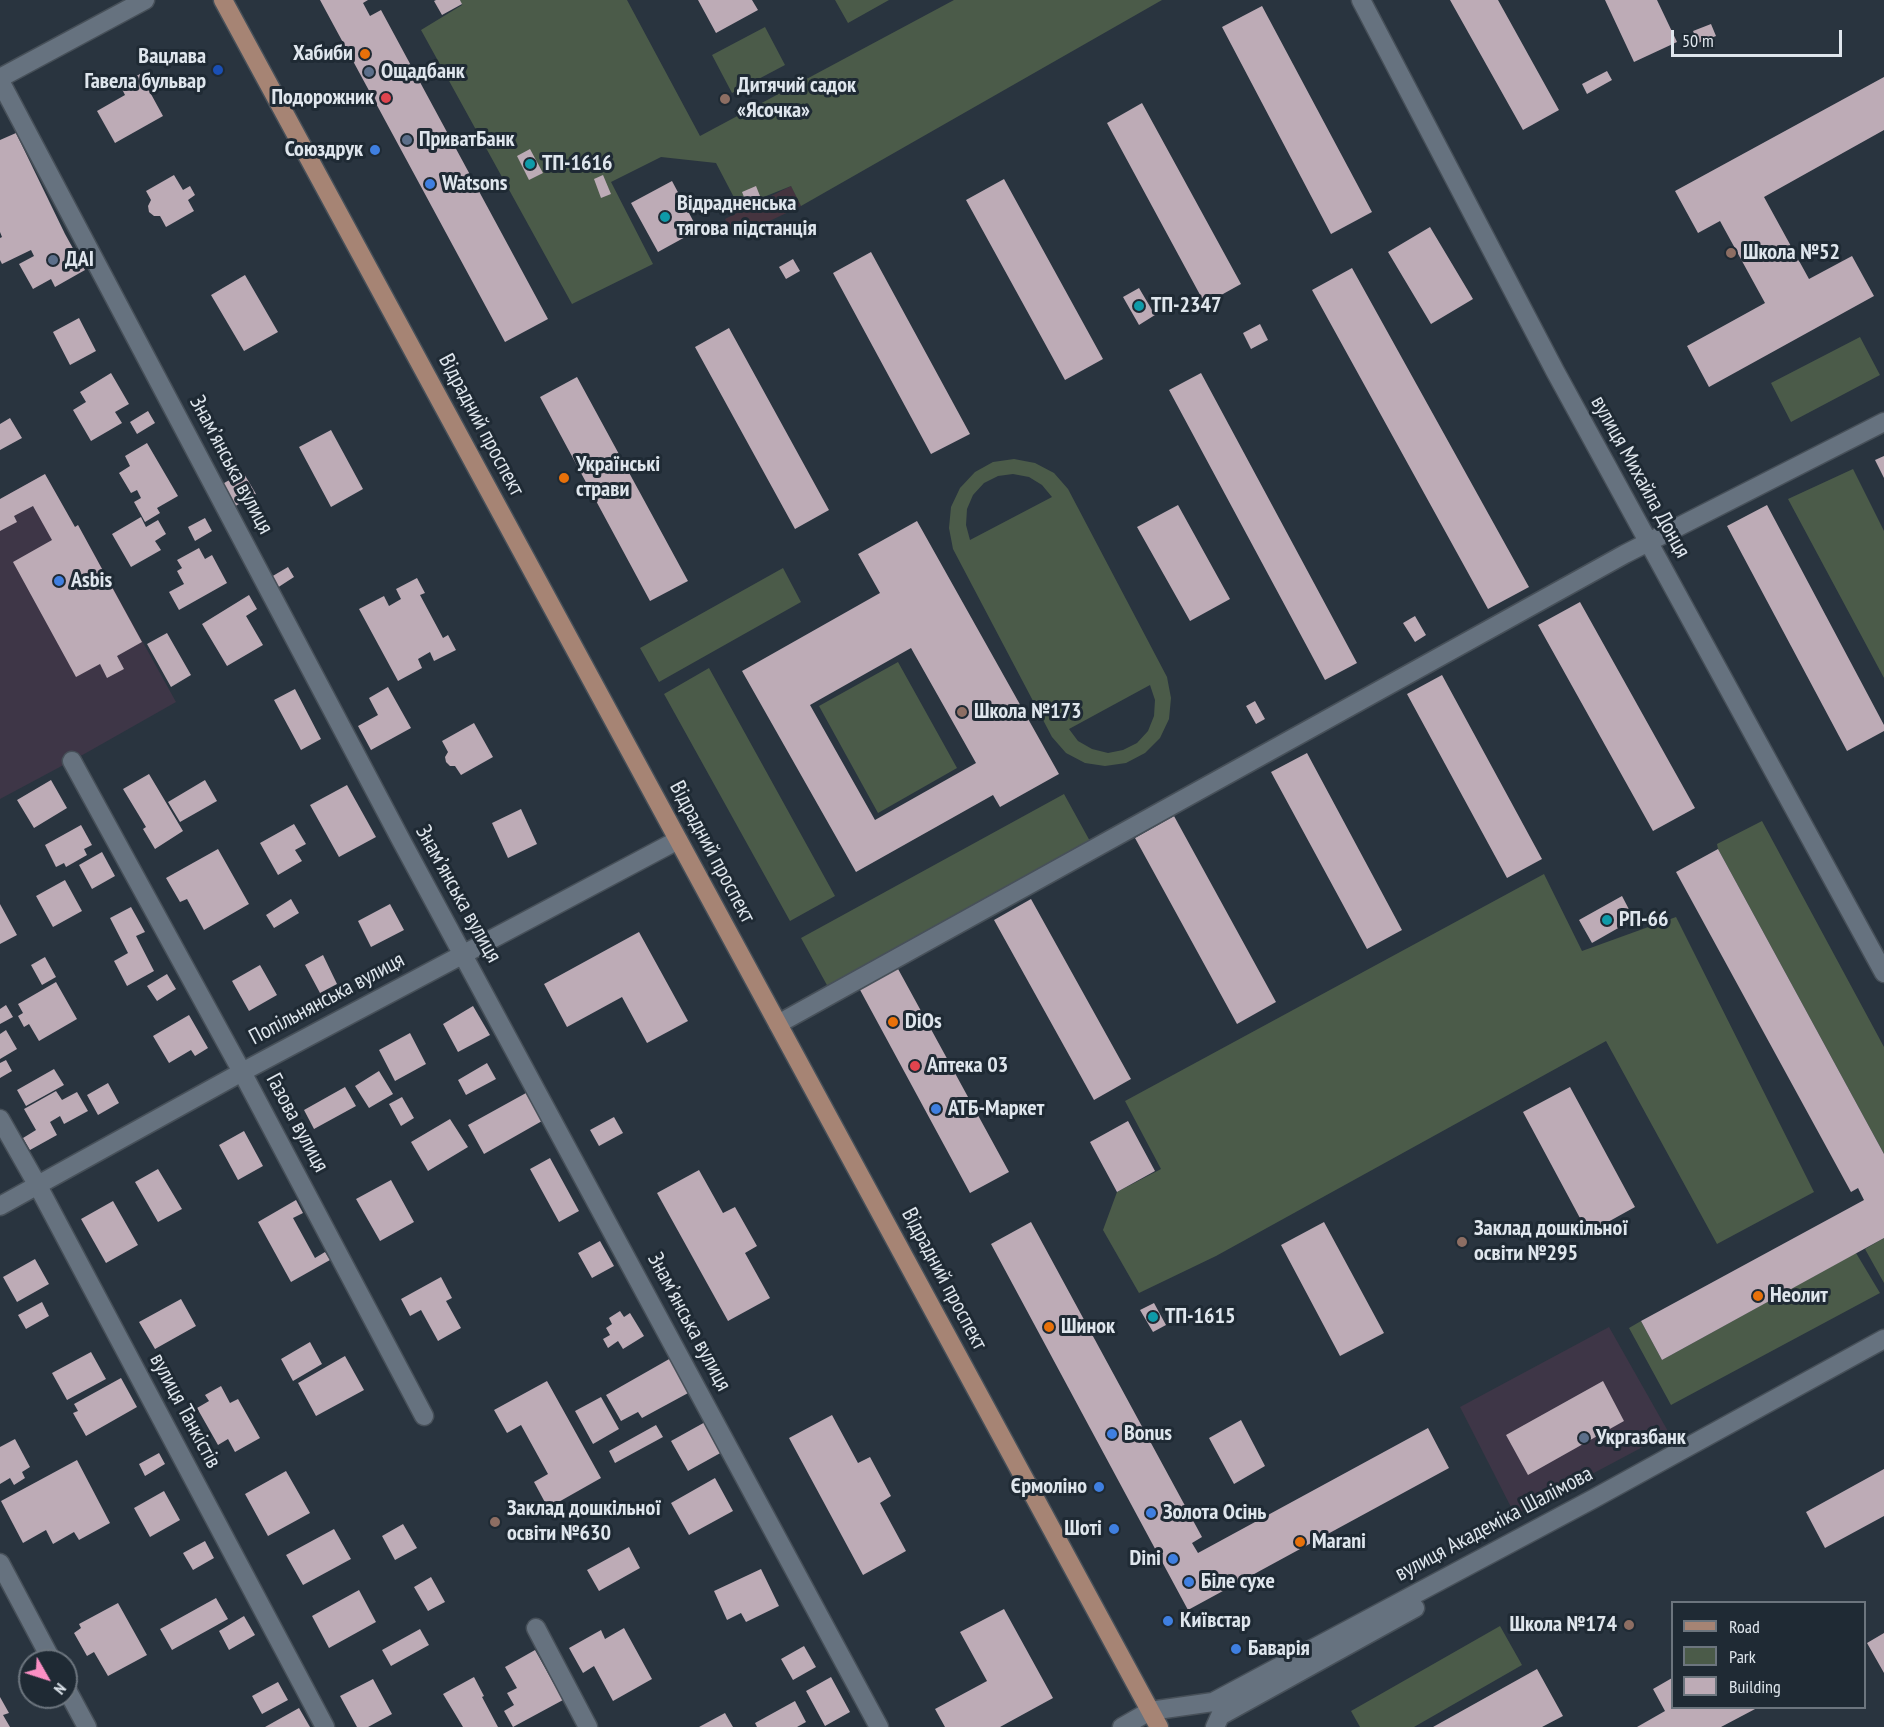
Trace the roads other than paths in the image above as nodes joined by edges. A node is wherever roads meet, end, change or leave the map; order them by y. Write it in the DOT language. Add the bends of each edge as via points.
graph roads {
  1 [pos="145,0"];
  2 [pos="223,0"];
  3 [pos="1361,0"];
  4 [pos="0,80"];
  5 [pos="1884,422"];
  6 [pos="1647,542"];
  7 [pos="72,760"];
  8 [pos="678,840"];
  9 [pos="463,953"];
  10 [pos="1884,973"];
  11 [pos="778,1024"];
  12 [pos="243,1072"];
  13 [pos="0,1119"];
  14 [pos="38,1186"];
  15 [pos="0,1206"];
  16 [pos="1884,1339"];
  17 [pos="1884,1352"];
  18 [pos="424,1416"];
  19 [pos="0,1563"];
  20 [pos="536,1628"];
  21 [pos="46,1649"];
  22 [pos="77,1709"];
  23 [pos="1155,1719"];
  24 [pos="87,1727"];
  25 [pos="325,1727"];
  26 [pos="588,1727"];
  27 [pos="879,1727"];
  28 [pos="1122,1727"];
  29 [pos="1215,1727"];
  1 -- 4 [label="street"];
  2 -- 8 [label="main road, Відрадний проспект"];
  3 -- 6 [label="street, вулиця Михайла Донця"];
  4 -- 9 [label="street, Знамʼянська вулиця"];
  5 -- 6 [label="street"];
  6 -- 10 [label="street, вулиця Михайла Донця"];
  6 -- 11 [label="street"];
  7 -- 12 [label="street, Газова вулиця"];
  8 -- 9 [label="street, Попільнянська вулиця"];
  8 -- 11 [label="main road, Відрадний проспект"];
  9 -- 12 [label="street, Попільнянська вулиця"];
  9 -- 27 [label="street, Знамʼянська вулиця"];
  11 -- 23 [label="main road, Відрадний проспект"];
  12 -- 14 [label="street, Попільнянська вулиця"];
  12 -- 18 [label="street, Газова вулиця"];
  13 -- 14 [label="street, вулиця Танкістів"];
  14 -- 15 [label="street, Попільнянська вулиця"];
  14 -- 25 [label="street, вулиця Танкістів"];
  16 -- 23 [label="street, вулиця Академіка Шалімова" via="1213,1702"];
  17 -- 29 [label="street, вулиця Академіка Шалімова" via="1220,1716"];
  19 -- 21 [label="street"];
  20 -- 26 [label="street"];
  22 -- 24 [label="street"];
  23 -- 28 [label="street"];
}
